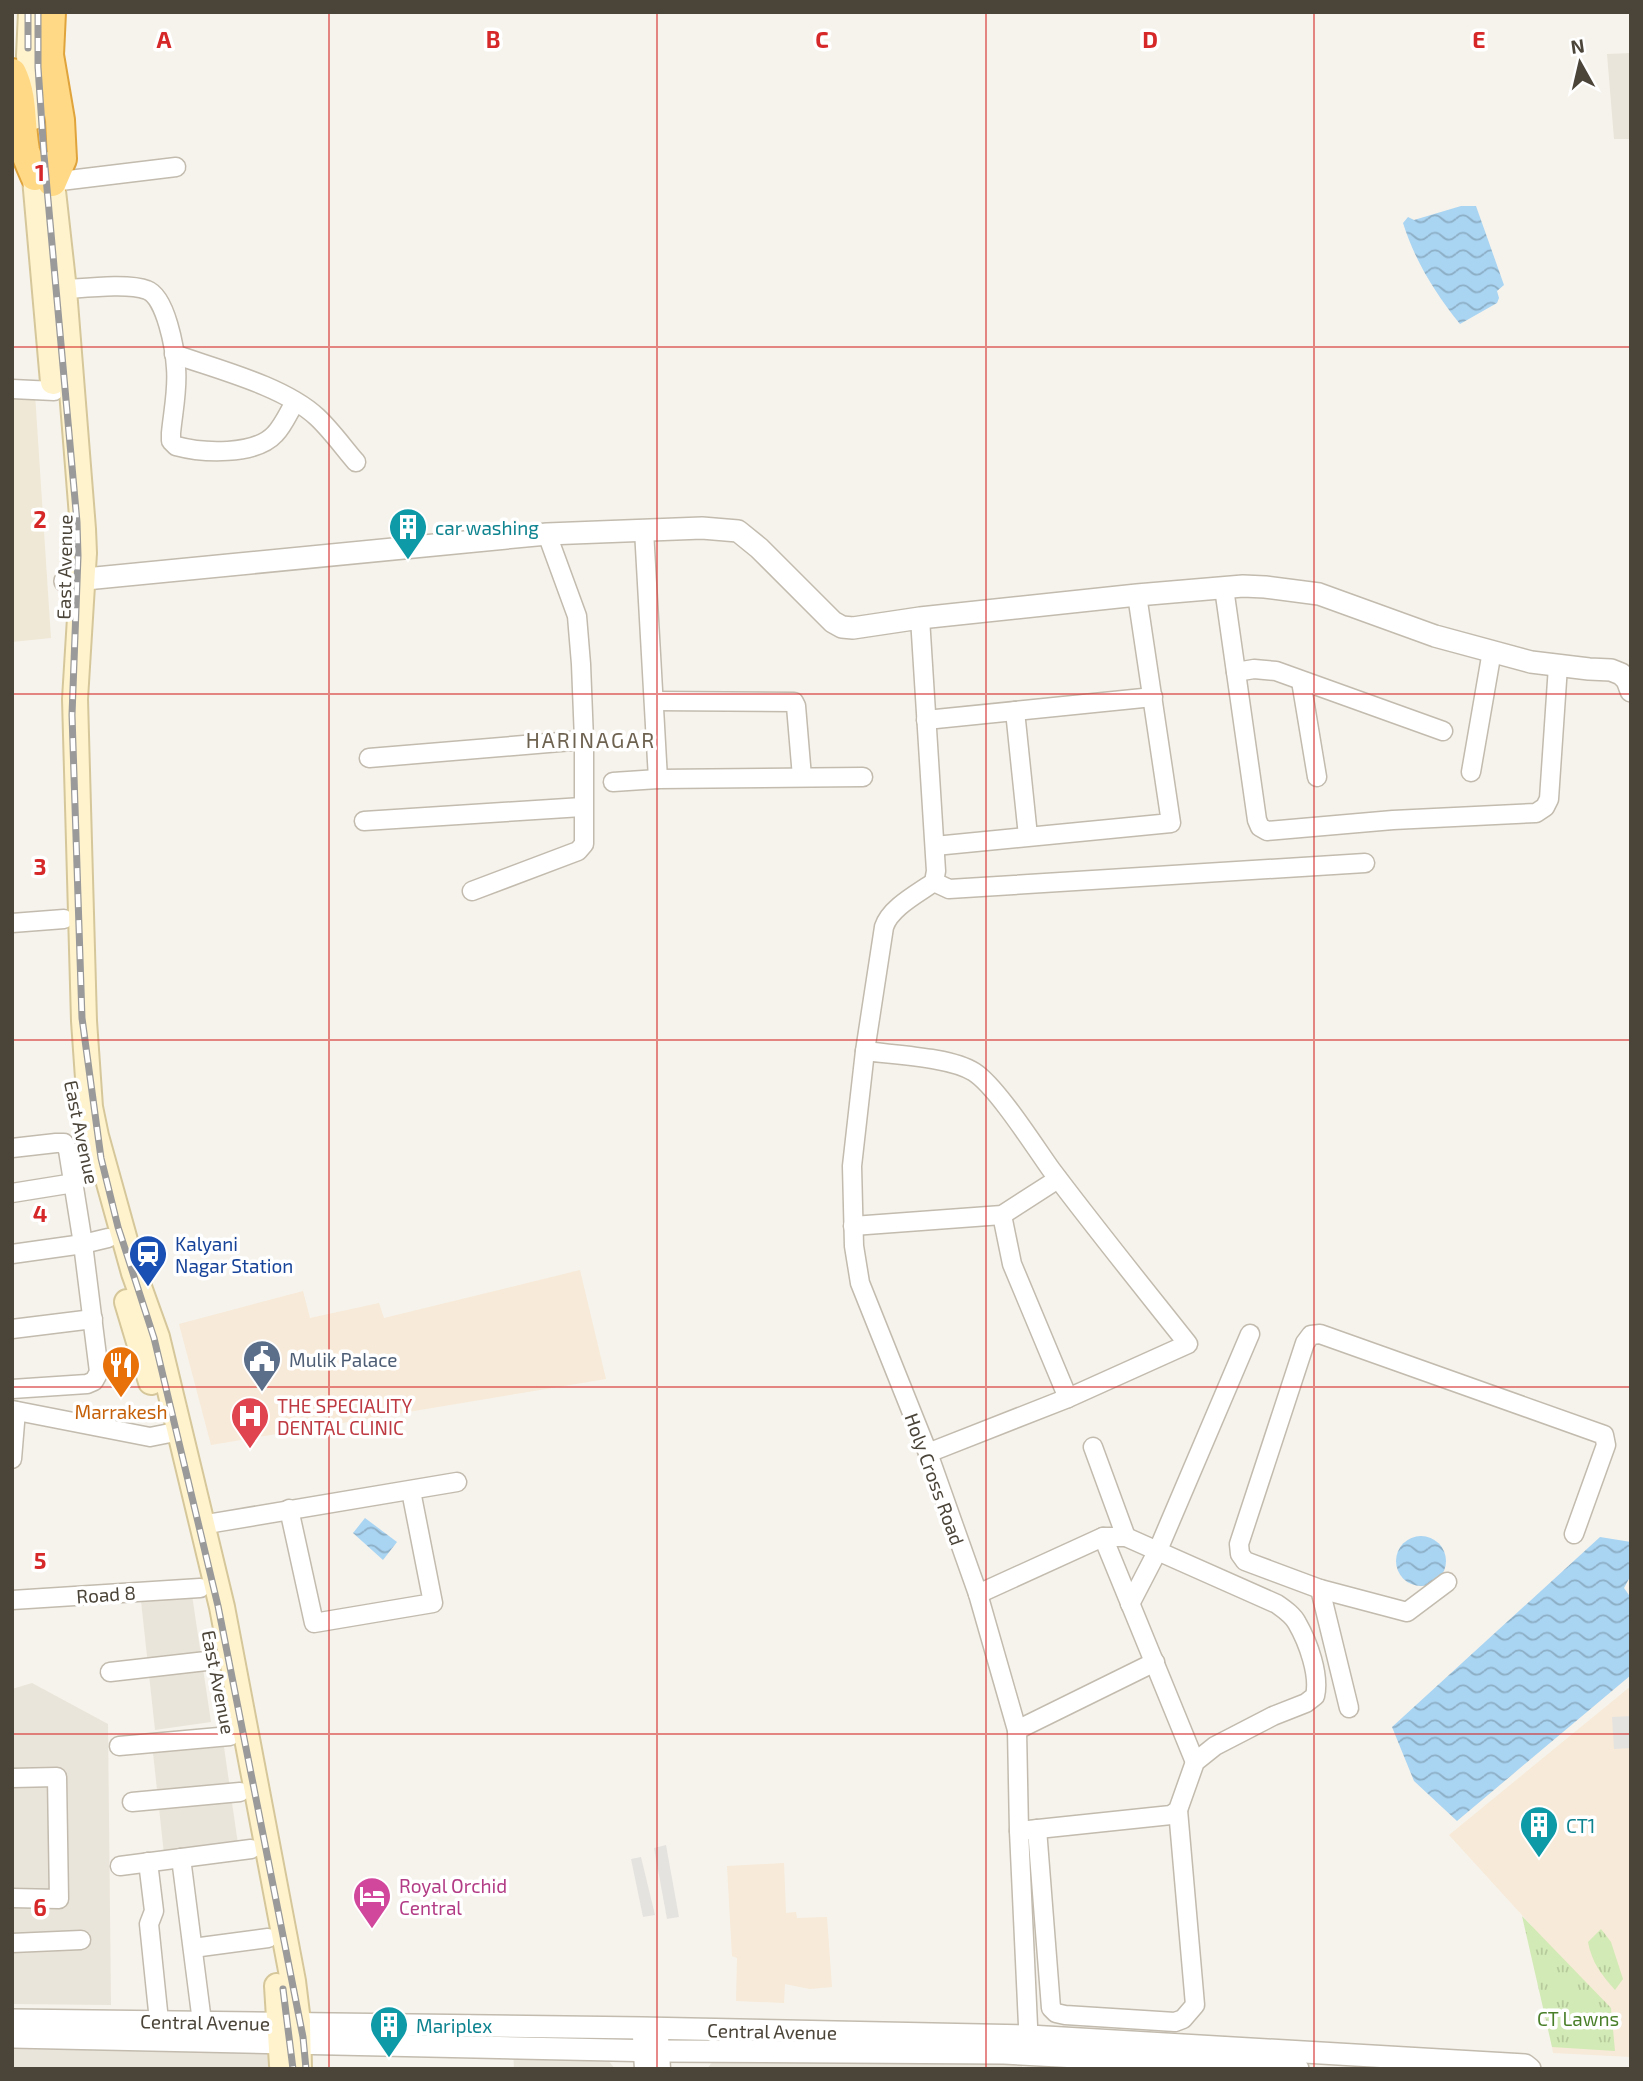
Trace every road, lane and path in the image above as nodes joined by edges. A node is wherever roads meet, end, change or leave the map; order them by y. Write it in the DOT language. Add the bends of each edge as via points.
graph roads {
  1 [pos="31,12"];
  2 [pos="43,12"];
  3 [pos="51,12"];
  4 [pos="12,73"];
  5 [pos="176,167"];
  6 [pos="41,181"];
  7 [pos="54,290"];
  8 [pos="174,355"];
  9 [pos="12,389"];
  10 [pos="54,391"];
  11 [pos="295,402"];
  12 [pos="356,462"];
  13 [pos="644,530"];
  14 [pos="547,534"];
  15 [pos="74,581"];
  16 [pos="1224,588"];
  17 [pos="1138,595"];
  18 [pos="920,618"];
  19 [pos="1492,651"];
  20 [pos="1558,666"];
  21 [pos="1236,671"];
  22 [pos="1301,681"];
  23 [pos="1631,691"];
  24 [pos="1153,697"];
  25 [pos="654,701"];
  26 [pos="1015,711"];
  27 [pos="926,720"];
  28 [pos="1443,731"];
  29 [pos="584,740"];
  30 [pos="369,758"];
  31 [pos="1471,772"];
  32 [pos="802,777"];
  33 [pos="863,777"];
  34 [pos="1317,777"];
  35 [pos="658,779"];
  36 [pos="613,782"];
  37 [pos="582,807"];
  38 [pos="365,821"];
  39 [pos="1028,836"];
  40 [pos="935,846"];
  41 [pos="1365,863"];
  42 [pos="934,882"];
  43 [pos="472,891"];
  44 [pos="64,919"];
  45 [pos="12,923"];
  46 [pos="865,1051"];
  47 [pos="12,1148"];
  48 [pos="1058,1179"];
  49 [pos="74,1183"];
  50 [pos="12,1193"];
  51 [pos="1002,1215"];
  52 [pos="853,1226"];
  53 [pos="116,1236"];
  54 [pos="83,1244"];
  55 [pos="12,1254"];
  56 [pos="93,1319"];
  57 [pos="12,1329"];
  58 [pos="1250,1334"];
  59 [pos="12,1389"];
  60 [pos="1068,1398"];
  61 [pos="14,1411"];
  62 [pos="172,1433"];
  63 [pos="1093,1447"];
  64 [pos="928,1453"];
  65 [pos="12,1459"];
  66 [pos="457,1482"];
  67 [pos="411,1491"];
  68 [pos="289,1509"];
  69 [pos="201,1525"];
  70 [pos="1574,1534"];
  71 [pos="1103,1537"];
  72 [pos="1126,1537"];
  73 [pos="1158,1550"];
  74 [pos="1447,1582"];
  75 [pos="200,1588"];
  76 [pos="1320,1589"];
  77 [pos="978,1594"];
  78 [pos="12,1600"];
  79 [pos="1130,1604"];
  80 [pos="215,1660"];
  81 [pos="1155,1662"];
  82 [pos="110,1672"];
  83 [pos="1349,1708"];
  84 [pos="1017,1730"];
  85 [pos="230,1736"];
  86 [pos="119,1746"];
  87 [pos="1195,1762"];
  88 [pos="12,1778"];
  89 [pos="240,1792"];
  90 [pos="132,1802"];
  91 [pos="1178,1810"];
  92 [pos="1037,1829"];
  93 [pos="1019,1830"];
  94 [pos="251,1849"];
  95 [pos="181,1858"];
  96 [pos="148,1862"];
  97 [pos="120,1866"];
  98 [pos="12,1898"];
  99 [pos="268,1938"];
  100 [pos="81,1940"];
  101 [pos="12,1943"];
  102 [pos="193,1948"];
  103 [pos="12,2020"];
  104 [pos="159,2021"];
  105 [pos="202,2022"];
  106 [pos="650,2028"];
  107 [pos="289,2032"];
  108 [pos="12,2037"];
  109 [pos="1029,2045"];
  110 [pos="1261,2058"];
  111 [pos="652,2060"];
  112 [pos="1362,2062"];
  113 [pos="283,2069"];
  114 [pos="299,2069"];
  115 [pos="1298,2069"];
  116 [pos="1530,2069"];
  1 -- 6 [label="main road" via="29,56"];
  2 -- 6 [label="main road" via="39,51"];
  3 -- 6 [label="highway" via="50,55 62,159"];
  4 -- 6 [label="highway" via="22,107 25,151"];
  5 -- 6 [label="street"];
  6 -- 7 [label="main road, East Avenue"];
  7 -- 8 [label="street" via="148,290 164,311"];
  7 -- 10 [label="main road, East Avenue"];
  7 -- 15 [label="main road, East Avenue" via="83,529"];
  8 -- 11 [label="street" via="253,381"];
  8 -- 11 [label="street" via="171,441 176,446 225,451 255,448 275,435"];
  9 -- 10 [label="street"];
  10 -- 15 [label="main road, East Avenue"];
  11 -- 12 [label="street" via="316,416"];
  13 -- 14 [label="street"];
  13 -- 18 [label="street" via="738,531 842,627"];
  13 -- 25 [label="street"];
  14 -- 15 [label="street"];
  14 -- 29 [label="street" via="577,616"];
  15 -- 44 [label="main road, East Avenue" via="59,699"];
  15 -- 53 [label="main road, East Avenue" via="86,1072"];
  16 -- 17 [label="street"];
  16 -- 19 [label="street" via="1265,587 1319,594 1435,636"];
  16 -- 21 [label="street"];
  17 -- 18 [label="street"];
  17 -- 24 [label="street"];
  18 -- 27 [label="street"];
  19 -- 20 [label="street"];
  19 -- 31 [label="street"];
  20 -- 21 [label="street" via="1549,799 1536,813 1277,832 1267,831 1257,820"];
  20 -- 23 [label="street" via="1611,670 1627,680"];
  21 -- 22 [label="street" via="1263,669"];
  22 -- 28 [label="street"];
  22 -- 34 [label="street"];
  24 -- 26 [label="street"];
  24 -- 39 [label="street" via="1171,823"];
  25 -- 32 [label="street" via="794,702"];
  25 -- 35 [label="street"];
  26 -- 27 [label="street"];
  26 -- 39 [label="street"];
  27 -- 40 [label="street"];
  29 -- 30 [label="street"];
  29 -- 37 [label="street"];
  32 -- 33 [label="street"];
  32 -- 35 [label="street"];
  35 -- 36 [label="street"];
  37 -- 38 [label="street"];
  37 -- 43 [label="street" via="582,848"];
  39 -- 40 [label="street"];
  40 -- 42 [label="street"];
  41 -- 42 [label="street" via="949,889"];
  42 -- 46 [label="street, Holy Cross Road" via="887,919"];
  44 -- 45 [label="street"];
  44 -- 53 [label="main road, East Avenue" via="74,1110 80,1140"];
  46 -- 48 [label="street" via="944,1062 976,1073"];
  46 -- 52 [label="street, Holy Cross Road" via="852,1166"];
  47 -- 49 [label="street" via="64,1143"];
  48 -- 51 [label="street"];
  48 -- 60 [label="street" via="1188,1344"];
  49 -- 50 [label="street"];
  49 -- 54 [label="street"];
  51 -- 52 [label="street"];
  51 -- 60 [label="street" via="1012,1264"];
  52 -- 64 [label="street, Holy Cross Road" via="860,1283"];
  53 -- 54 [label="street"];
  53 -- 62 [label="main road, East Avenue" via="157,1337"];
  54 -- 55 [label="street"];
  54 -- 56 [label="street"];
  56 -- 57 [label="street"];
  56 -- 59 [label="street" via="99,1372 94,1381"];
  58 -- 73 [label="street"];
  60 -- 64 [label="street"];
  61 -- 62 [label="street" via="150,1437"];
  61 -- 65 [label="street"];
  62 -- 69 [label="main road, East Avenue"];
  62 -- 75 [label="main road, East Avenue"];
  63 -- 72 [label="street"];
  64 -- 77 [label="street, Holy Cross Road"];
  66 -- 67 [label="street"];
  67 -- 68 [label="street"];
  67 -- 68 [label="street" via="433,1603 314,1623"];
  68 -- 69 [label="street"];
  69 -- 107 [label="main road, East Avenue" via="222,1607 293,1981"];
  70 -- 76 [label="street" via="1606,1446 1604,1435 1311,1335 1239,1544 1245,1561"];
  71 -- 72 [label="street"];
  71 -- 77 [label="street"];
  71 -- 79 [label="street"];
  72 -- 73 [label="street"];
  73 -- 79 [label="street"];
  73 -- 87 [label="street" via="1288,1612 1297,1622 1317,1676 1315,1696 1306,1703 1215,1746"];
  74 -- 76 [label="street" via="1407,1612"];
  75 -- 78 [label="street, Road 8"];
  75 -- 80 [label="main road, East Avenue"];
  76 -- 83 [label="street"];
  77 -- 84 [label="street, Holy Cross Road"];
  79 -- 81 [label="street"];
  80 -- 82 [label="street"];
  80 -- 85 [label="main road, East Avenue"];
  81 -- 84 [label="street"];
  81 -- 87 [label="street"];
  84 -- 93 [label="street, Holy Cross Road"];
  85 -- 86 [label="street"];
  85 -- 89 [label="main road, East Avenue"];
  87 -- 91 [label="street"];
  88 -- 98 [label="street" via="57,1777 59,1899"];
  89 -- 90 [label="street"];
  89 -- 94 [label="main road, East Avenue"];
  91 -- 92 [label="street" via="1171,1815"];
  91 -- 92 [label="street" via="1195,2005 1184,2019 1175,2022 1065,2015 1051,2008"];
  92 -- 93 [label="street"];
  93 -- 109 [label="street, Holy Cross Road"];
  94 -- 95 [label="street"];
  94 -- 99 [label="main road, East Avenue"];
  95 -- 96 [label="street"];
  95 -- 102 [label="street"];
  96 -- 97 [label="street"];
  96 -- 104 [label="street"];
  99 -- 102 [label="street"];
  99 -- 107 [label="main road, East Avenue"];
  100 -- 101 [label="street"];
  102 -- 105 [label="street"];
  103 -- 104 [label="street, Central Avenue"];
  104 -- 105 [label="street, Central Avenue"];
  105 -- 107 [label="street, Central Avenue"];
  106 -- 107 [label="street, Central Avenue"];
  106 -- 109 [label="street, Central Avenue"];
  106 -- 111 [label="street"];
  107 -- 108 [label="street, Central Avenue"];
  107 -- 111 [label="street, Central Avenue"];
  107 -- 113 [label="main road, East Avenue"];
  107 -- 114 [label="main road, East Avenue"];
  109 -- 110 [label="street, Central Avenue"];
  109 -- 111 [label="street, Central Avenue"];
  110 -- 112 [label="street, Central Avenue"];
  110 -- 115 [label="street, Central Avenue"];
  112 -- 116 [label="street, Central Avenue"];
}
